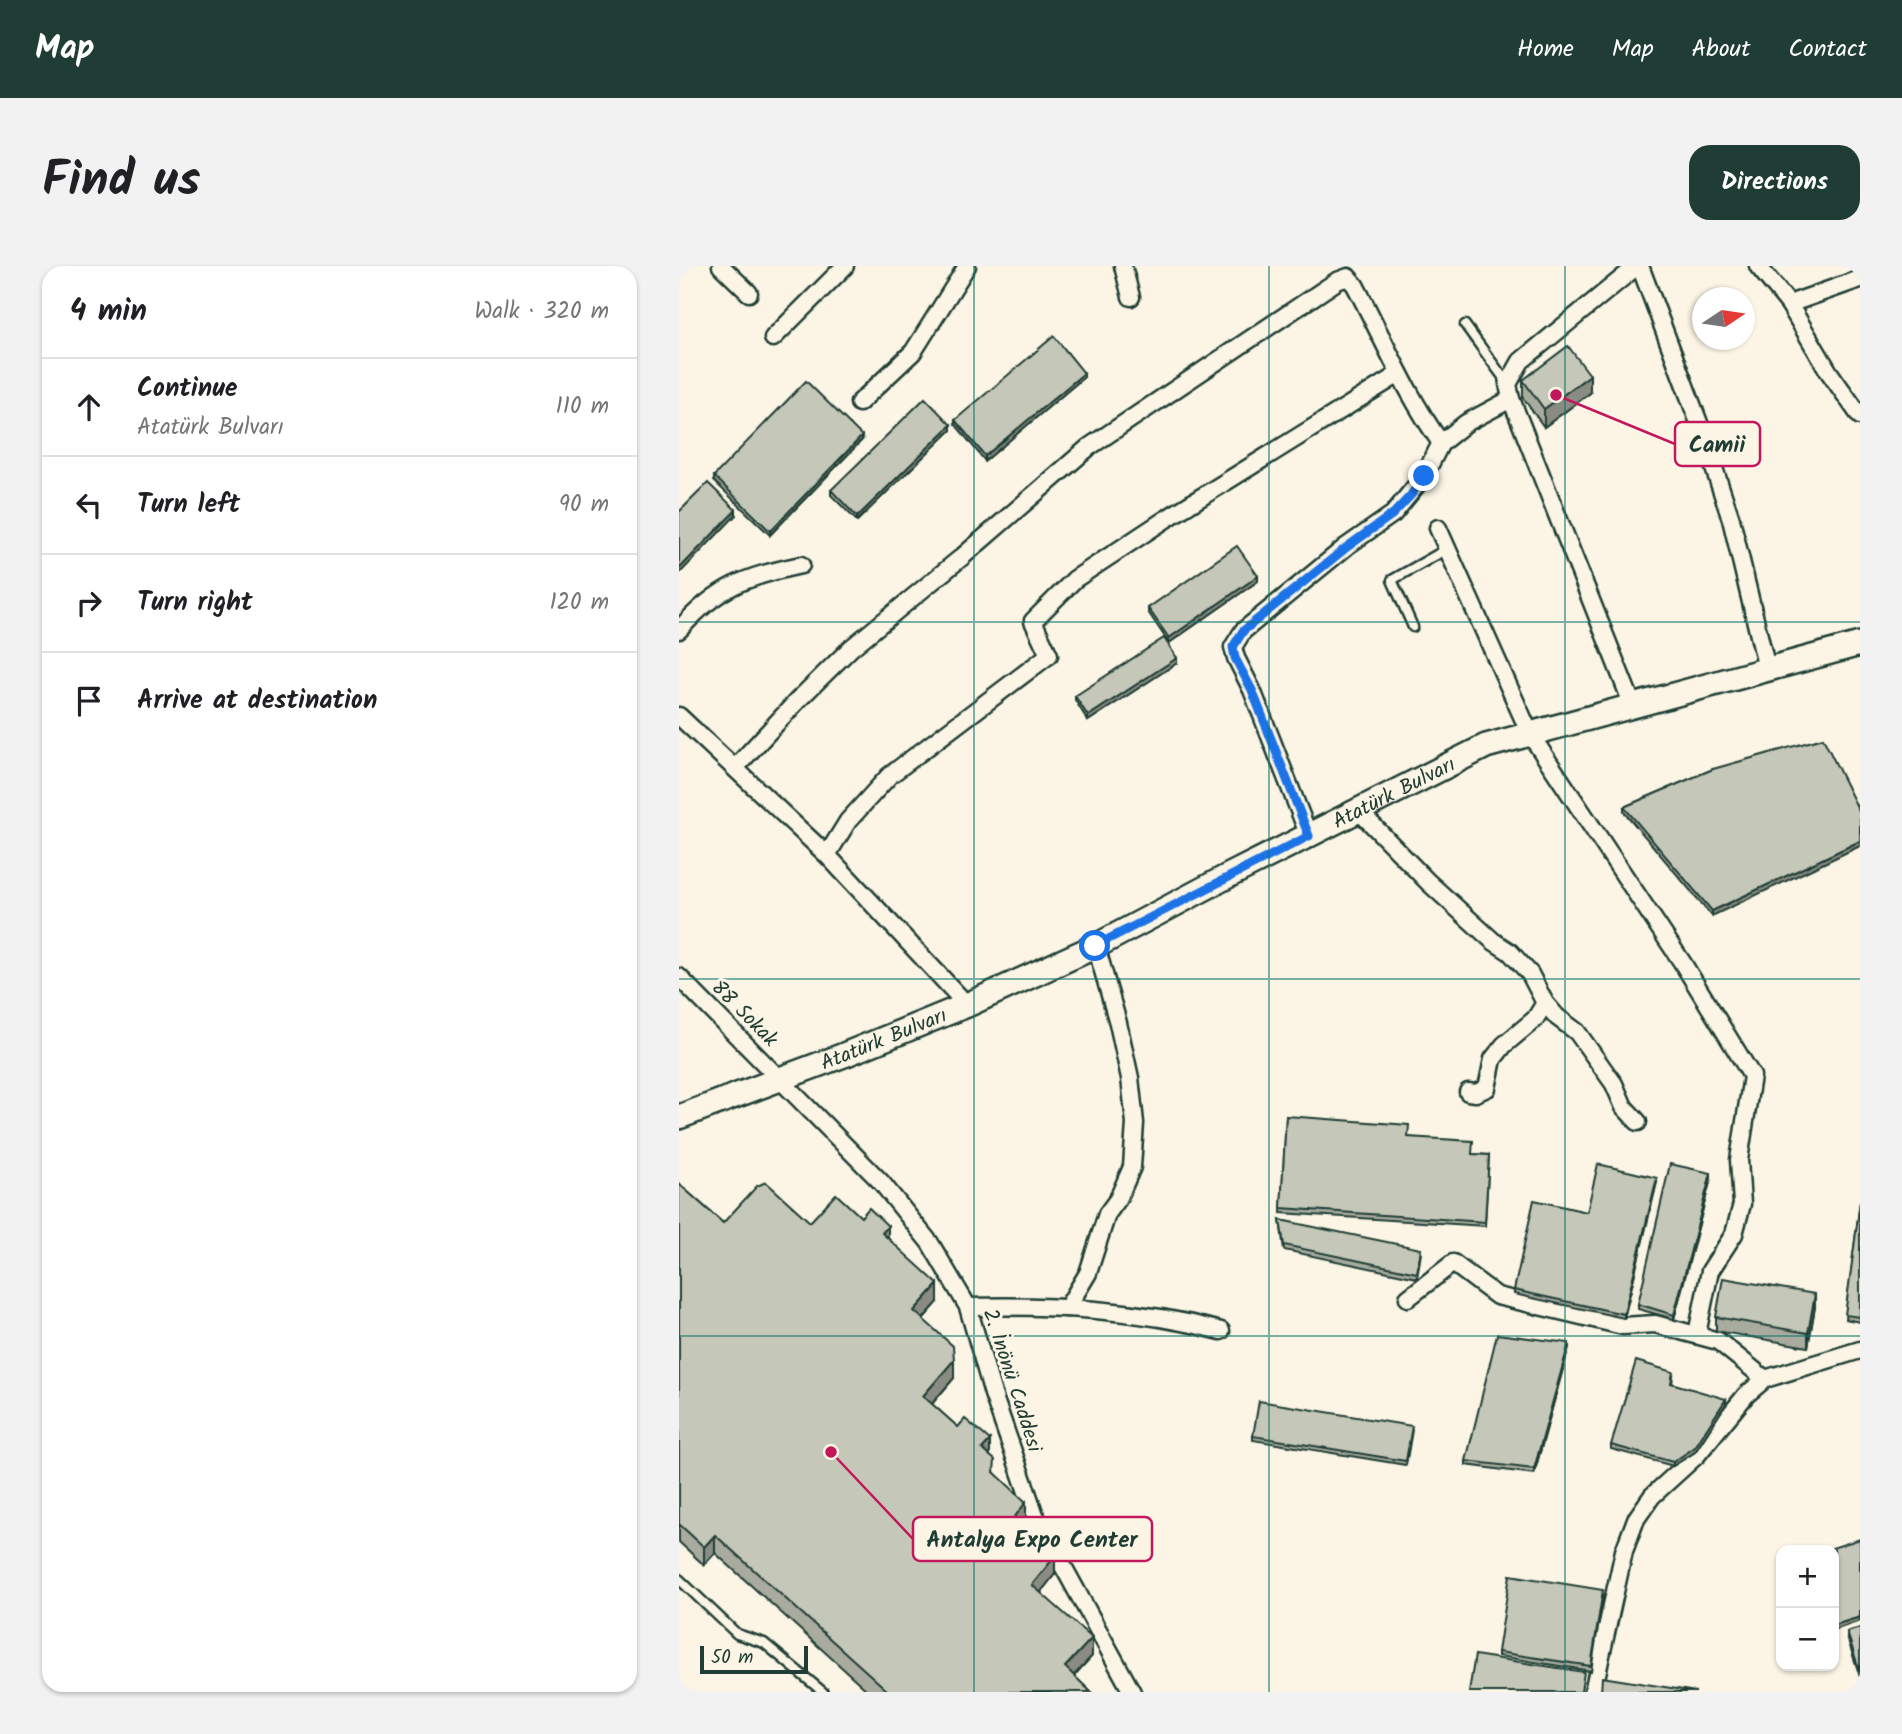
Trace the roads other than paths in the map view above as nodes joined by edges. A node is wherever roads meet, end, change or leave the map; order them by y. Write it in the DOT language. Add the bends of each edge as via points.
graph roads {
  1 [pos="721,266"];
  2 [pos="845,266"];
  3 [pos="967,266"];
  4 [pos="1123,266"];
  5 [pos="1638,266"];
  6 [pos="1758,266"];
  7 [pos="1860,279"];
  8 [pos="749,293"];
  9 [pos="1131,297"];
  10 [pos="1790,303"];
  11 [pos="1465,325"];
  12 [pos="773,338"];
  13 [pos="1399,374"];
  14 [pos="1509,391"];
  15 [pos="859,403"];
  16 [pos="1860,416"];
  17 [pos="1441,443"];
  18 [pos="1438,528"];
  19 [pos="1447,549"];
  20 [pos="801,565"];
  21 [pos="1413,628"];
  22 [pos="679,630"];
  23 [pos="1860,644"];
  24 [pos="1767,670"];
  25 [pos="1633,706"];
  26 [pos="679,716"];
  27 [pos="1530,734"];
  28 [pos="735,768"];
  29 [pos="1359,811"];
  30 [pos="1309,836"];
  31 [pos="827,855"];
  32 [pos="1095,946"];
  33 [pos="679,977"];
  34 [pos="1545,1003"];
  35 [pos="967,1005"];
  36 [pos="780,1079"];
  37 [pos="1468,1092"];
  38 [pos="679,1117"];
  39 [pos="1638,1122"];
  40 [pos="1408,1298"];
  41 [pos="968,1307"];
  42 [pos="1067,1308"];
  43 [pos="1221,1331"];
  44 [pos="1697,1334"];
  45 [pos="1860,1350"];
  46 [pos="1765,1379"];
  47 [pos="679,1579"];
  48 [pos="823,1692"];
  49 [pos="1132,1692"];
  50 [pos="1593,1692"];
  1 -- 8 [label="street"];
  2 -- 12 [label="street"];
  3 -- 15 [label="street" via="913,352"];
  4 -- 9 [label="street"];
  5 -- 14 [label="street" via="1521,361"];
  5 -- 24 [label="street" via="1731,519"];
  6 -- 10 [label="street"];
  7 -- 10 [label="street"];
  10 -- 16 [label="street"];
  11 -- 14 [label="lane"];
  13 -- 17 [label="street"];
  13 -- 28 [label="street" via="1355,285 1348,277 1337,281 1089,447 851,648"];
  13 -- 31 [label="street" via="1075,579 1033,621 1049,655 889,776 848,821"];
  14 -- 17 [label="street"];
  14 -- 25 [label="street"];
  17 -- 30 [label="street" via="1424,476 1393,514 1234,641 1235,658"];
  18 -- 19 [label="street"];
  19 -- 21 [label="lane" via="1392,580"];
  19 -- 27 [label="street"];
  20 -- 22 [label="street" via="730,586 707,601"];
  23 -- 24 [label="street, Atatürk Bulvarı"];
  24 -- 25 [label="street, Atatürk Bulvarı"];
  25 -- 27 [label="street, Atatürk Bulvarı"];
  26 -- 28 [label="street"];
  27 -- 29 [label="street, Atatürk Bulvarı" via="1486,746"];
  27 -- 44 [label="street" via="1752,1076 1739,1160 1742,1204 1734,1234 1710,1271"];
  28 -- 31 [label="street"];
  29 -- 30 [label="street, Atatürk Bulvarı"];
  29 -- 34 [label="street" via="1428,882 1510,952 1530,974"];
  30 -- 32 [label="street, Atatürk Bulvarı"];
  31 -- 35 [label="street"];
  32 -- 35 [label="street, Atatürk Bulvarı"];
  32 -- 42 [label="street" via="1131,1078 1132,1167 1107,1214 1088,1273"];
  33 -- 36 [label="street, 88 Sokak"];
  34 -- 37 [label="street" via="1535,1019 1493,1059 1487,1088"];
  34 -- 39 [label="street" via="1577,1032"];
  35 -- 36 [label="street, Atatürk Bulvarı"];
  36 -- 38 [label="street, Atatürk Bulvarı"];
  36 -- 41 [label="street, 2. İnönü Caddesi" via="881,1182 930,1243"];
  40 -- 44 [label="street" via="1453,1263 1497,1296 1623,1326 1655,1324"];
  41 -- 42 [label="street"];
  41 -- 49 [label="street, 2. İnönü Caddesi" via="1035,1515"];
  42 -- 43 [label="street" via="1185,1321"];
  44 -- 46 [label="street" via="1719,1341"];
  45 -- 46 [label="street"];
  46 -- 50 [label="street" via="1636,1519 1624,1551"];
  47 -- 48 [label="lane" via="737,1634 764,1643"];
}
